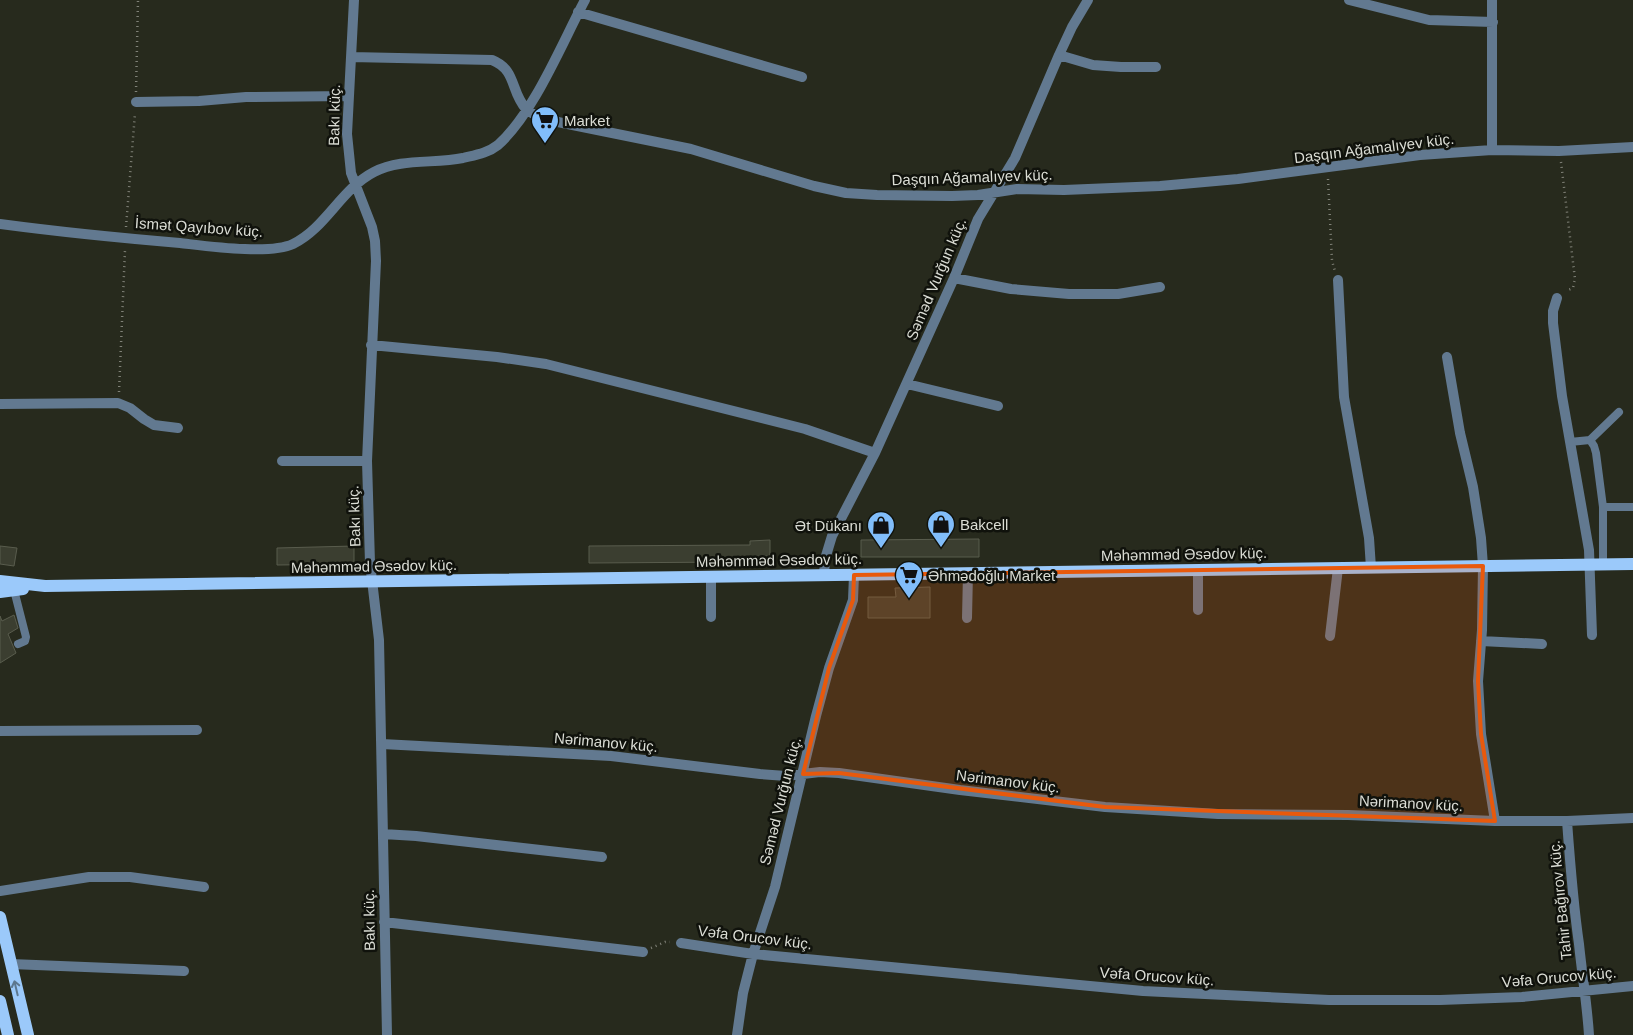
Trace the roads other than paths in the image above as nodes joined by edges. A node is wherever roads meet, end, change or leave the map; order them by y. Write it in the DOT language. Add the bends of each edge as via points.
graph roads {
  1 [pos="354,0"];
  2 [pos="585,0"];
  3 [pos="1088,0"];
  4 [pos="1349,0"];
  5 [pos="1492,0"];
  6 [pos="578,12"];
  7 [pos="1493,22"];
  8 [pos="1058,55"];
  9 [pos="351,57"];
  10 [pos="1156,66"];
  11 [pos="802,77"];
  12 [pos="349,96"];
  13 [pos="136,102"];
  14 [pos="526,110"];
  15 [pos="1633,147"];
  16 [pos="1492,150"];
  17 [pos="355,184"];
  18 [pos="996,192"];
  19 [pos="0,224"];
  20 [pos="954,278"];
  21 [pos="1338,280"];
  22 [pos="1160,287"];
  23 [pos="1557,298"];
  24 [pos="372,345"];
  25 [pos="1447,357"];
  26 [pos="907,384"];
  27 [pos="0,404"];
  28 [pos="998,406"];
  29 [pos="1618,412"];
  30 [pos="178,428"];
  31 [pos="1590,440"];
  32 [pos="1570,442"];
  33 [pos="875,454"];
  34 [pos="282,460"];
  35 [pos="367,461"];
  36 [pos="1603,507"];
  37 [pos="1633,507"];
  38 [pos="1604,564"];
  39 [pos="1633,564"];
  40 [pos="1590,565"];
  41 [pos="1483,566"];
  42 [pos="1338,568"];
  43 [pos="1372,568"];
  44 [pos="1198,570"];
  45 [pos="968,573"];
  46 [pos="824,575"];
  47 [pos="854,575"];
  48 [pos="711,577"];
  49 [pos="0,581"];
  50 [pos="373,582"];
  51 [pos="45,586"];
  52 [pos="14,590"];
  53 [pos="0,592"];
  54 [pos="1198,610"];
  55 [pos="711,617"];
  56 [pos="968,618"];
  57 [pos="1592,635"];
  58 [pos="1330,636"];
  59 [pos="1481,641"];
  60 [pos="18,644"];
  61 [pos="1542,644"];
  62 [pos="197,730"];
  63 [pos="0,731"];
  64 [pos="382,744"];
  65 [pos="803,774"];
  66 [pos="1633,818"];
  67 [pos="1567,821"];
  68 [pos="1495,822"];
  69 [pos="383,834"];
  70 [pos="602,857"];
  71 [pos="204,887"];
  72 [pos="0,891"];
  73 [pos="0,917"];
  74 [pos="384,922"];
  75 [pos="681,943"];
  76 [pos="643,952"];
  77 [pos="753,954"];
  78 [pos="11,964"];
  79 [pos="184,971"];
  80 [pos="1633,986"];
  81 [pos="1586,991"];
  82 [pos="0,1001"];
  83 [pos="8,1035"];
  84 [pos="28,1035"];
  85 [pos="386,1035"];
  86 [pos="737,1035"];
  87 [pos="1589,1035"];
  1 -- 9 [label="street, Bakı küç."];
  2 -- 6 [label="street, İsmət Qayıbov küç."];
  3 -- 8 [label="street, Səməd Vurğun küç."];
  4 -- 7 [label="street" via="1429,20"];
  5 -- 7 [label="street"];
  6 -- 11 [label="street"];
  6 -- 14 [label="street, İsmət Qayıbov küç."];
  7 -- 16 [label="street"];
  8 -- 10 [label="street" via="1093,65"];
  8 -- 18 [label="street, Səməd Vurğun küç."];
  9 -- 12 [label="street, Bakı küç."];
  9 -- 14 [label="street" via="492,60 508,70"];
  12 -- 13 [label="street"];
  12 -- 17 [label="street, Bakı küç." via="348,152"];
  14 -- 17 [label="street, İsmət Qayıbov küç." via="497,146 483,153 401,164 375,171"];
  14 -- 18 [label="street, Daşqın Ağamalıyev küç." via="543,119 691,149 846,193 952,196"];
  15 -- 16 [label="street, Daşqın Ağamalıyev küç."];
  16 -- 18 [label="street, Daşqın Ağamalıyev küç." via="1160,186"];
  17 -- 19 [label="street, İsmət Qayıbov küç." via="313,231 291,245 270,248 239,249"];
  17 -- 24 [label="street, Bakı küç." via="375,241"];
  18 -- 20 [label="street, Səməd Vurğun küç." via="978,219"];
  20 -- 22 [label="street" via="1011,289 1069,294 1118,294"];
  20 -- 26 [label="street, Səməd Vurğun küç."];
  21 -- 43 [label="street" via="1344,397"];
  23 -- 32 [label="street" via="1553,323"];
  24 -- 33 [label="street" via="546,364 805,429"];
  24 -- 35 [label="street, Bakı küç."];
  25 -- 41 [label="street" via="1473,487"];
  26 -- 28 [label="street"];
  26 -- 33 [label="street, Səməd Vurğun küç."];
  27 -- 30 [label="street" via="118,403 154,425"];
  29 -- 31 [label="lane"];
  31 -- 32 [label="lane"];
  31 -- 36 [label="lane" via="1596,452"];
  32 -- 40 [label="street"];
  33 -- 46 [label="street, Səməd Vurğun küç." via="832,536"];
  34 -- 35 [label="street"];
  35 -- 50 [label="street, Bakı küç."];
  36 -- 37 [label="lane"];
  36 -- 38 [label="lane"];
  38 -- 39 [label="main road, Məhəmməd Əsədov küç."];
  38 -- 40 [label="main road, Məhəmməd Əsədov küç."];
  40 -- 41 [label="main road, Məhəmməd Əsədov küç."];
  40 -- 57 [label="street"];
  41 -- 43 [label="main road, Məhəmməd Əsədov küç."];
  41 -- 59 [label="street"];
  42 -- 43 [label="main road, Məhəmməd Əsədov küç."];
  42 -- 44 [label="main road, Məhəmməd Əsədov küç."];
  42 -- 58 [label="street"];
  44 -- 45 [label="main road, Məhəmməd Əsədov küç."];
  44 -- 54 [label="street"];
  45 -- 47 [label="main road, Məhəmməd Əsədov küç."];
  45 -- 56 [label="street"];
  46 -- 47 [label="main road, Məhəmməd Əsədov küç."];
  46 -- 48 [label="main road, Məhəmməd Əsədov küç."];
  47 -- 65 [label="street, Səməd Vurğun küç." via="853,600 829,668"];
  48 -- 50 [label="main road, Məhəmməd Əsədov küç."];
  48 -- 55 [label="street"];
  49 -- 51 [label="main road"];
  50 -- 51 [label="main road, Məhəmməd Əsədov küç."];
  50 -- 64 [label="street, Bakı küç." via="379,640"];
  51 -- 52 [label="main road"];
  52 -- 53 [label="main road"];
  52 -- 60 [label="lane" via="26,637"];
  59 -- 61 [label="street"];
  59 -- 68 [label="street" via="1478,681 1481,734"];
  62 -- 63 [label="street"];
  64 -- 65 [label="street, Nərimanov küç." via="611,756 760,774"];
  64 -- 69 [label="street, Bakı küç."];
  65 -- 68 [label="street, Nərimanov küç." via="839,773 1104,808"];
  65 -- 77 [label="street, Səməd Vurğun küç." via="775,887"];
  66 -- 67 [label="street, Nərimanov küç."];
  67 -- 68 [label="street, Nərimanov küç."];
  67 -- 81 [label="street, Tahir Bağırov küç."];
  69 -- 70 [label="street"];
  69 -- 74 [label="street, Bakı küç."];
  71 -- 72 [label="street" via="130,877 89,877"];
  73 -- 78 [label="main road"];
  74 -- 76 [label="street"];
  74 -- 85 [label="street, Bakı küç."];
  75 -- 77 [label="street, Vəfa Orucov küç."];
  77 -- 81 [label="street, Vəfa Orucov küç." via="1143,992 1329,1000 1440,1000"];
  77 -- 86 [label="street, Səməd Vurğun küç."];
  78 -- 79 [label="street"];
  84 -- 78 [label="main road, one-way"];
  80 -- 81 [label="street, Vəfa Orucov küç."];
  81 -- 87 [label="street, Tahir Bağırov küç."];
  82 -- 83 [label="main road"];
}
